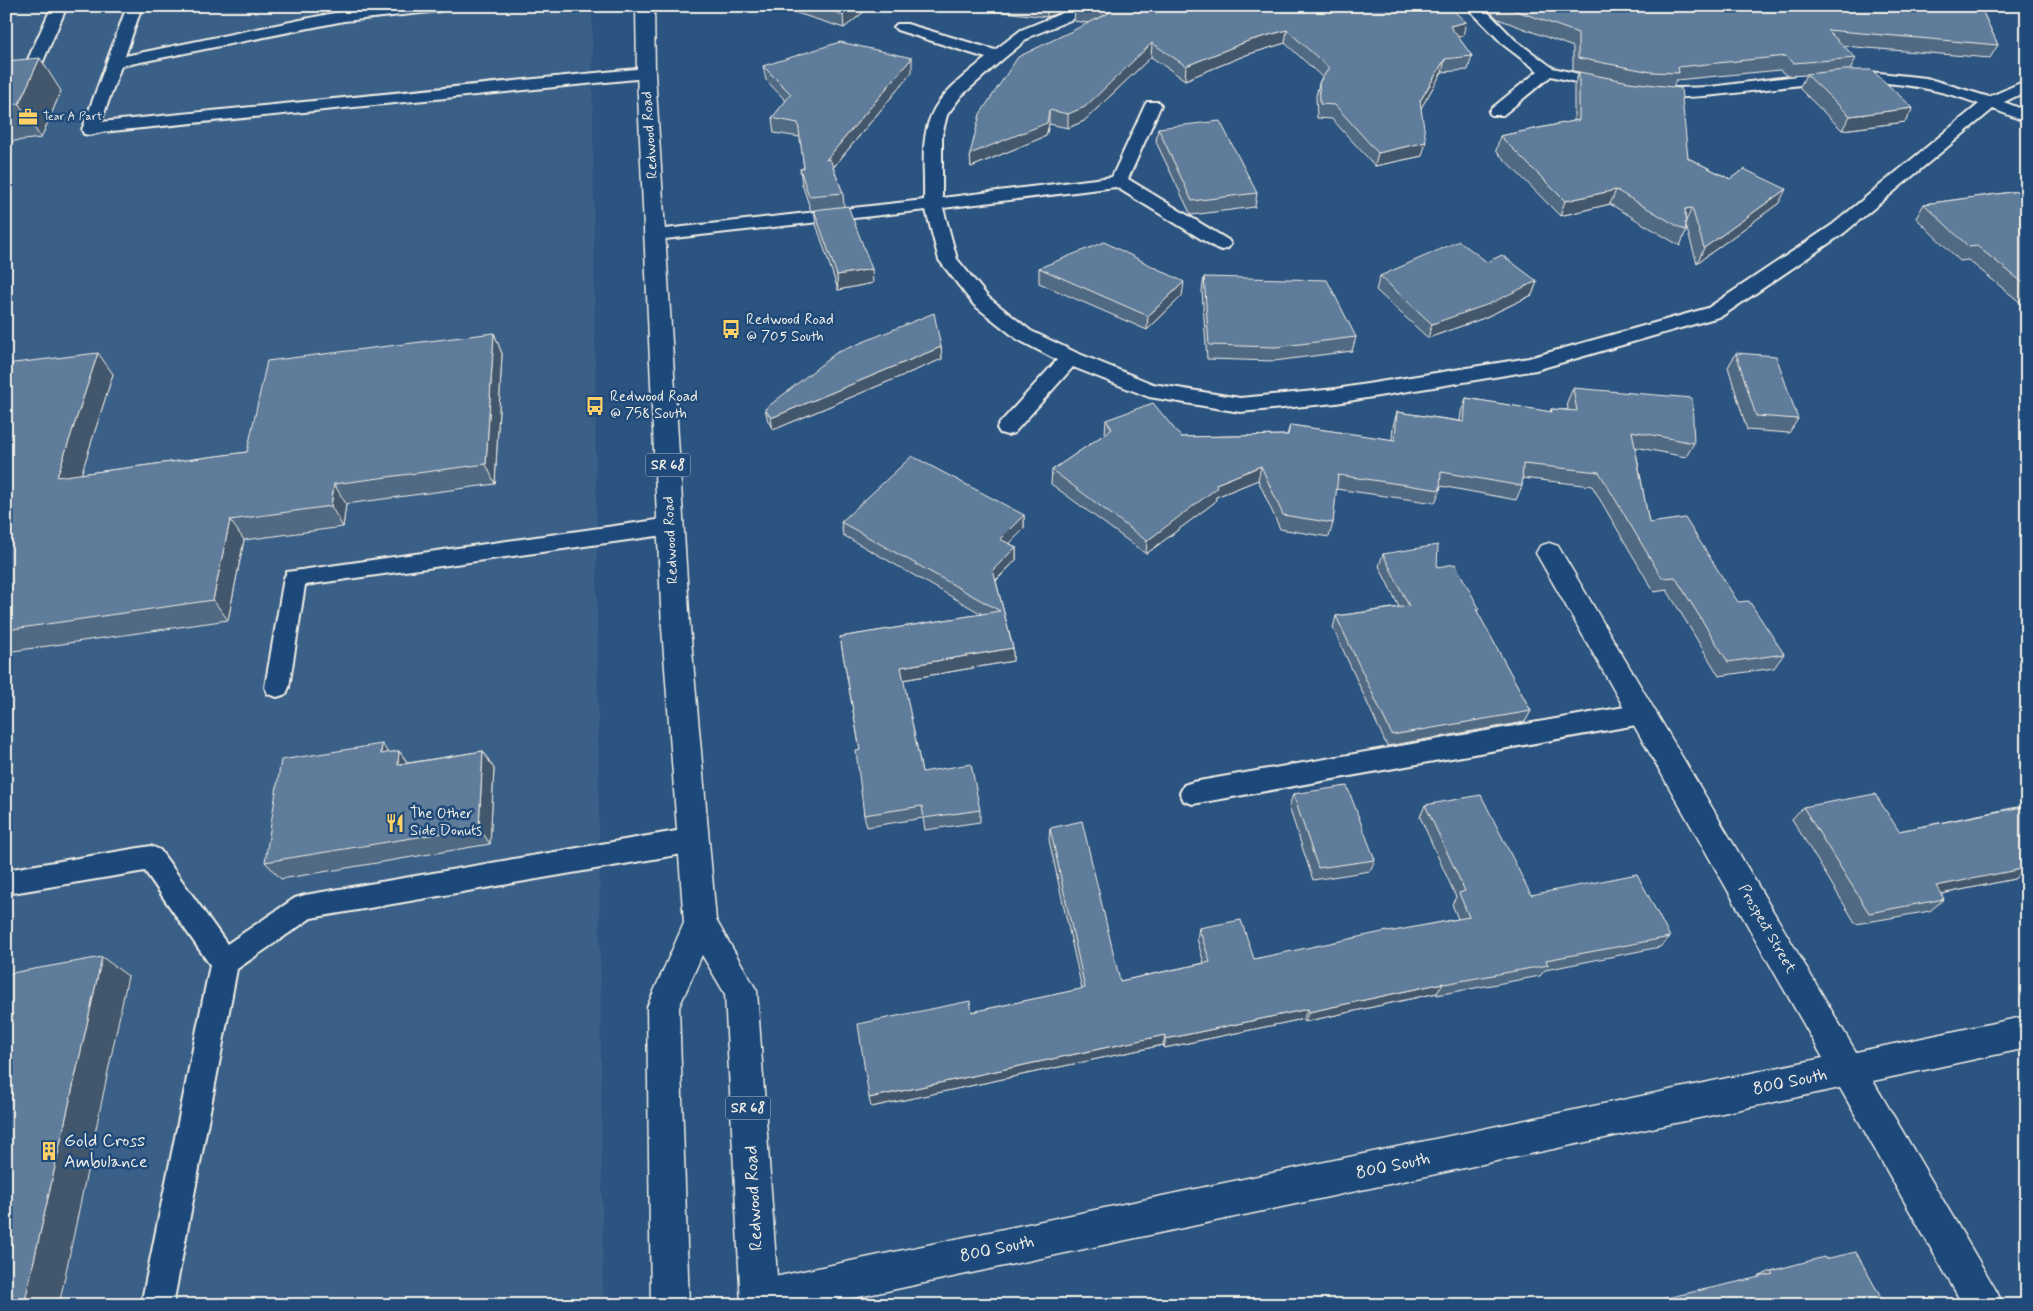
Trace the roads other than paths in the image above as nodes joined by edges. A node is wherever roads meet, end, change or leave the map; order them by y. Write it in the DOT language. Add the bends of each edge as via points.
graph roads {
  1 [pos="60,6"];
  2 [pos="135,6"];
  3 [pos="440,6"];
  4 [pos="645,6"];
  5 [pos="1164,6"];
  6 [pos="1472,6"];
  7 [pos="902,28"];
  8 [pos="997,56"];
  9 [pos="114,63"];
  10 [pos="33,66"];
  11 [pos="1548,71"];
  12 [pos="646,73"];
  13 [pos="2027,85"];
  14 [pos="1619,88"];
  15 [pos="1636,91"];
  16 [pos="1991,102"];
  17 [pos="1153,105"];
  18 [pos="1497,112"];
  19 [pos="2027,118"];
  20 [pos="1120,181"];
  21 [pos="933,204"];
  22 [pos="656,235"];
  23 [pos="1222,244"];
  24 [pos="1070,358"];
  25 [pos="1007,428"];
  26 [pos="671,526"];
  27 [pos="1549,553"];
  28 [pos="277,687"];
  29 [pos="1642,714"];
  30 [pos="1193,793"];
  31 [pos="694,840"];
  32 [pos="6,882"];
  33 [pos="700,923"];
  34 [pos="224,962"];
  35 [pos="2027,1032"];
  36 [pos="1848,1070"];
  37 [pos="760,1302"];
  38 [pos="157,1305"];
  39 [pos="670,1305"];
  40 [pos="1984,1305"];
  1 -- 10 [label="lane"];
  2 -- 9 [label="lane"];
  3 -- 9 [label="lane" via="344,16"];
  4 -- 12 [label="main road, Redwood Road / SR 68"];
  5 -- 8 [label="lane" via="1070,15 1026,33"];
  6 -- 11 [label="lane" via="1510,43"];
  7 -- 8 [label="lane"];
  8 -- 21 [label="lane" via="955,93 939,115 934,135"];
  9 -- 12 [label="lane" via="90,130"];
  11 -- 14 [label="lane"];
  11 -- 18 [label="lane"];
  12 -- 22 [label="main road, Redwood Road / SR 68"];
  13 -- 16 [label="lane"];
  15 -- 16 [label="lane" via="1679,95 1814,78 1866,77 1926,83"];
  16 -- 19 [label="lane"];
  16 -- 24 [label="lane" via="1838,228 1714,312 1529,365 1336,396 1240,405 1148,390"];
  17 -- 20 [label="lane"];
  20 -- 21 [label="lane"];
  20 -- 23 [label="lane"];
  21 -- 22 [label="lane"];
  21 -- 24 [label="lane" via="948,260 980,301 1024,336"];
  22 -- 26 [label="main road, Redwood Road / SR 68"];
  24 -- 25 [label="lane"];
  26 -- 28 [label="lane" via="295,578"];
  26 -- 31 [label="main road, Redwood Road / SR 68"];
  27 -- 29 [label="main road, Prospect Street"];
  29 -- 30 [label="lane"];
  29 -- 36 [label="main road, Prospect Street"];
  31 -- 33 [label="main road, Redwood Road / SR 68"];
  31 -- 34 [label="lane" via="305,907"];
  32 -- 34 [label="lane" via="151,858"];
  33 -- 37 [label="main road, Redwood Road / SR 68" via="741,991"];
  33 -- 39 [label="main road, Redwood Road / SR 68" via="663,1007"];
  34 -- 38 [label="lane"];
  35 -- 36 [label="main road, 800 South"];
  36 -- 37 [label="main road, 800 South"];
  36 -- 40 [label="main road, Prospect Street"];
}
